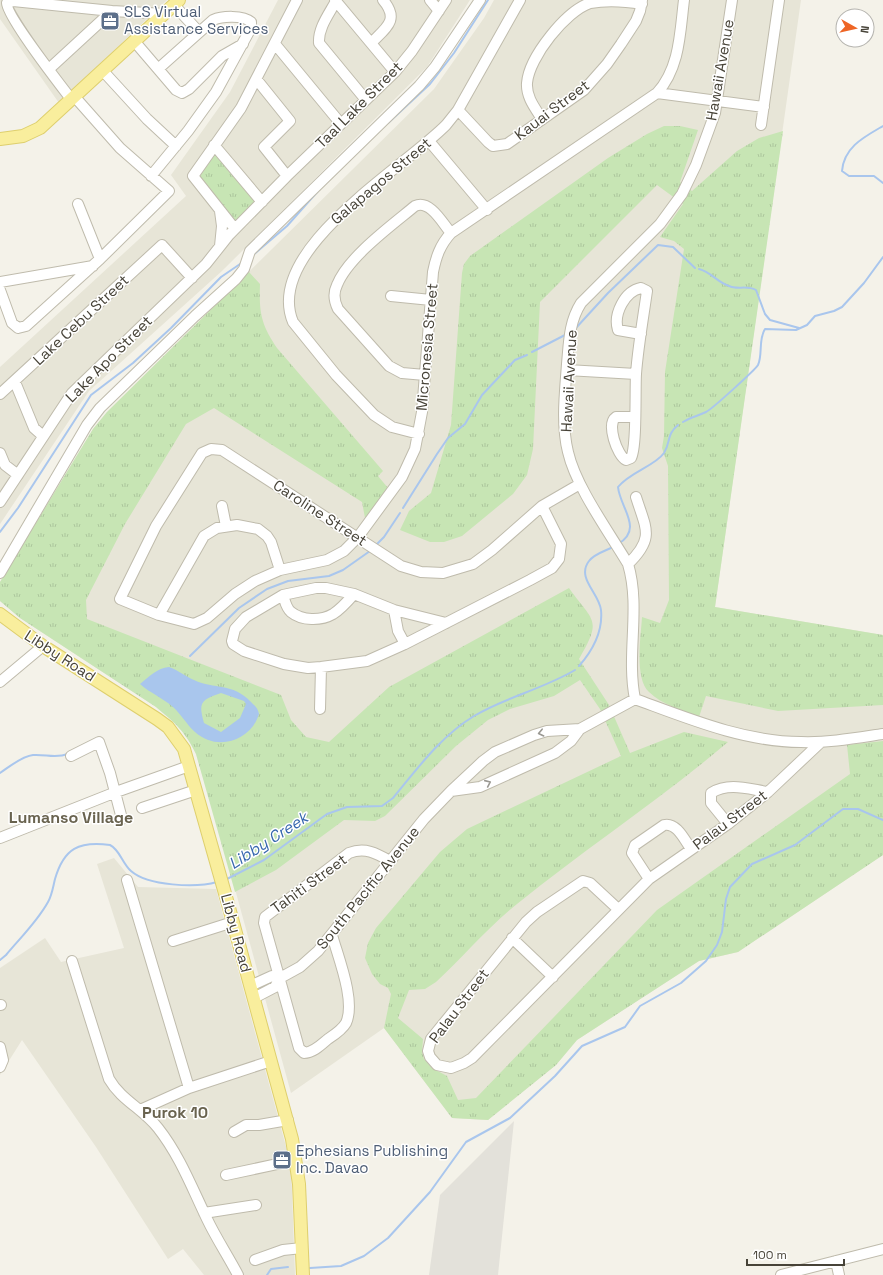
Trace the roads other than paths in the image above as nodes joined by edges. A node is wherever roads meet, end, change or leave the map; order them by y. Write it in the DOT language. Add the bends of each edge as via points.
graph roads {
  1 [pos="298,0"];
  2 [pos="336,0"];
  3 [pos="383,0"];
  4 [pos="430,0"];
  5 [pos="446,0"];
  6 [pos="480,0"];
  7 [pos="520,0"];
  8 [pos="684,0"];
  9 [pos="732,0"];
  10 [pos="779,0"];
  11 [pos="642,2"];
  12 [pos="177,3"];
  13 [pos="112,11"];
  14 [pos="439,11"];
  15 [pos="165,14"];
  16 [pos="199,32"];
  17 [pos="134,42"];
  18 [pos="371,43"];
  19 [pos="243,44"];
  20 [pos="275,44"];
  21 [pos="49,69"];
  22 [pos="158,69"];
  23 [pos="103,71"];
  24 [pos="395,72"];
  25 [pos="257,80"];
  26 [pos="657,93"];
  27 [pos="73,98"];
  28 [pos="366,100"];
  29 [pos="718,101"];
  30 [pos="764,107"];
  31 [pos="458,110"];
  32 [pos="542,119"];
  33 [pos="341,124"];
  34 [pos="761,125"];
  35 [pos="0,139"];
  36 [pos="429,141"];
  37 [pos="214,144"];
  38 [pos="176,146"];
  39 [pos="151,176"];
  40 [pos="287,176"];
  41 [pos="262,202"];
  42 [pos="78,204"];
  43 [pos="487,210"];
  44 [pos="220,211"];
  45 [pos="235,229"];
  46 [pos="450,233"];
  47 [pos="220,247"];
  48 [pos="97,262"];
  49 [pos="192,278"];
  50 [pos="0,282"];
  51 [pos="0,290"];
  52 [pos="391,296"];
  53 [pos="430,300"];
  54 [pos="641,334"];
  55 [pos="567,370"];
  56 [pos="636,374"];
  57 [pos="425,375"];
  58 [pos="15,382"];
  59 [pos="0,394"];
  60 [pos="635,417"];
  61 [pos="419,434"];
  62 [pos="43,436"];
  63 [pos="0,453"];
  64 [pos="18,475"];
  65 [pos="580,484"];
  66 [pos="636,497"];
  67 [pos="0,502"];
  68 [pos="222,506"];
  69 [pos="542,506"];
  70 [pos="226,526"];
  71 [pos="358,537"];
  72 [pos="628,564"];
  73 [pos="280,570"];
  74 [pos="0,573"];
  75 [pos="354,594"];
  76 [pos="283,595"];
  77 [pos="120,599"];
  78 [pos="394,610"];
  79 [pos="0,614"];
  80 [pos="159,615"];
  81 [pos="446,623"];
  82 [pos="405,644"];
  83 [pos="43,646"];
  84 [pos="321,667"];
  85 [pos="0,682"];
  86 [pos="635,699"];
  87 [pos="320,709"];
  88 [pos="580,729"];
  89 [pos="883,734"];
  90 [pos="821,742"];
  91 [pos="71,756"];
  92 [pos="189,766"];
  93 [pos="196,790"];
  94 [pos="450,791"];
  95 [pos="116,792"];
  96 [pos="768,792"];
  97 [pos="142,808"];
  98 [pos="122,819"];
  99 [pos="728,824"];
  100 [pos="0,838"];
  101 [pos="691,850"];
  102 [pos="390,861"];
  103 [pos="650,879"];
  104 [pos="127,880"];
  105 [pos="618,909"];
  106 [pos="233,922"];
  107 [pos="332,935"];
  108 [pos="512,938"];
  109 [pos="173,941"];
  110 [pos="72,961"];
  111 [pos="553,976"];
  112 [pos="280,978"];
  113 [pos="250,986"];
  114 [pos="254,998"];
  115 [pos="0,1047"];
  116 [pos="271,1061"];
  117 [pos="0,1067"];
  118 [pos="189,1088"];
  119 [pos="140,1110"];
  120 [pos="288,1120"];
  121 [pos="234,1132"];
  122 [pos="296,1160"];
  123 [pos="226,1175"];
  124 [pos="256,1205"];
  125 [pos="204,1213"];
  126 [pos="302,1248"];
  127 [pos="883,1249"];
  128 [pos="255,1260"];
  129 [pos="836,1261"];
  130 [pos="813,1271"];
  131 [pos="238,1275"];
  132 [pos="303,1275"];
  133 [pos="781,1275"];
  134 [pos="839,1275"];
  1 -- 20 [label="street"];
  2 -- 18 [label="street"];
  2 -- 28 [label="street" via="322,27 319,43"];
  3 -- 18 [label="street" via="390,9 391,18 388,26"];
  4 -- 14 [label="street"];
  5 -- 14 [label="street, Taal Lake Street"];
  6 -- 74 [label="street" via="435,68 419,86 250,251 244,268 236,279 100,408 83,431"];
  7 -- 31 [label="street, Galapagos Street"];
  8 -- 26 [label="street, Micronesia Street" via="674,64 666,83"];
  9 -- 29 [label="street, Hawaii Avenue"];
  10 -- 30 [label="street"];
  11 -- 32 [label="street, Kauai Street" via="636,20 607,64 584,90"];
  11 -- 32 [label="street" via="601,0 576,10 561,22 537,58 527,83 531,102"];
  12 -- 15 [label="main road"];
  12 -- 16 [label="street"];
  13 -- 15 [label="street"];
  13 -- 21 [label="street"];
  13 -- 21 [label="street" via="13,1 7,3 7,8"];
  14 -- 24 [label="street, Taal Lake Street"];
  15 -- 17 [label="main road"];
  16 -- 19 [label="street" via="217,18 249,20 252,25"];
  16 -- 22 [label="street"];
  17 -- 22 [label="street"];
  17 -- 23 [label="main road"];
  18 -- 24 [label="street"];
  19 -- 22 [label="street" via="222,56 185,92 176,90"];
  19 -- 38 [label="street" via="216,92"];
  20 -- 25 [label="street"];
  20 -- 33 [label="street"];
  21 -- 27 [label="street"];
  23 -- 27 [label="main road"];
  23 -- 38 [label="street"];
  24 -- 28 [label="street, Taal Lake Street"];
  25 -- 37 [label="street" via="241,108"];
  25 -- 40 [label="street" via="290,121 264,147"];
  26 -- 29 [label="street"];
  26 -- 43 [label="street, Micronesia Street"];
  27 -- 35 [label="main road" via="40,128 16,138"];
  27 -- 39 [label="street" via="120,148"];
  28 -- 33 [label="street, Taal Lake Street"];
  29 -- 30 [label="street"];
  29 -- 55 [label="street, Hawaii Avenue" via="712,125 696,165 676,205 581,303 570,331"];
  30 -- 34 [label="street"];
  31 -- 32 [label="street, Kauai Street" via="493,146 507,144"];
  31 -- 36 [label="street, Galapagos Street"];
  33 -- 40 [label="street, Taal Lake Street"];
  36 -- 43 [label="street"];
  36 -- 61 [label="street, Galapagos Street" via="329,224 294,275 289,301 290,314 299,331 374,415 392,427"];
  37 -- 41 [label="street"];
  37 -- 44 [label="street" via="193,176"];
  38 -- 39 [label="street"];
  39 -- 48 [label="street" via="169,191"];
  40 -- 41 [label="street, Taal Lake Street"];
  41 -- 45 [label="street, Taal Lake Street"];
  42 -- 48 [label="street"];
  43 -- 46 [label="street, Micronesia Street"];
  44 -- 45 [label="street"];
  44 -- 47 [label="street"];
  45 -- 47 [label="street, Lake Apo Street"];
  46 -- 53 [label="street, Micronesia Street" via="438,251"];
  46 -- 57 [label="street" via="428,207 422,204 415,206 375,240 347,269 335,292 338,309 389,366 402,373"];
  47 -- 49 [label="street, Lake Apo Street"];
  48 -- 50 [label="street"];
  48 -- 51 [label="street" via="22,328 12,323"];
  49 -- 58 [label="street, Lake Cebu Street" via="162,245"];
  49 -- 62 [label="street, Lake Apo Street" via="79,385"];
  52 -- 53 [label="street"];
  53 -- 57 [label="street, Micronesia Street"];
  54 -- 54 [label="street" via="618,330 617,324 622,301 633,291 641,288 646,291"];
  54 -- 56 [label="street"];
  55 -- 56 [label="street"];
  55 -- 65 [label="street, Hawaii Avenue" via="564,421 574,471"];
  56 -- 60 [label="street"];
  57 -- 61 [label="street, Micronesia Street"];
  58 -- 59 [label="street, Lake Cebu Street"];
  58 -- 62 [label="street" via="34,428"];
  61 -- 71 [label="street, Micronesia Street" via="402,477"];
  62 -- 64 [label="street, Lake Apo Street"];
  63 -- 64 [label="street" via="5,465"];
  64 -- 67 [label="street, Lake Apo Street"];
  65 -- 69 [label="street, Caroline Street"];
  65 -- 72 [label="street, Hawaii Avenue"];
  66 -- 72 [label="street" via="647,537 643,548"];
  68 -- 70 [label="street"];
  69 -- 71 [label="street, Caroline Street" via="473,564 443,573 421,572 401,566"];
  69 -- 81 [label="street" via="561,544 557,564"];
  70 -- 73 [label="street" via="248,526 263,533 271,542"];
  70 -- 80 [label="street" via="204,536"];
  71 -- 73 [label="street, Micronesia Street" via="344,551 327,560"];
  71 -- 77 [label="street, Caroline Street" via="222,450 211,449 202,453 156,526"];
  72 -- 86 [label="street, Hawaii Avenue" via="634,594 631,669"];
  73 -- 80 [label="street, Micronesia Street" via="233,591 207,618 194,624"];
  75 -- 76 [label="street" via="316,588"];
  75 -- 76 [label="street" via="335,613 320,619 303,617 291,612"];
  75 -- 78 [label="street"];
  76 -- 84 [label="street" via="240,621 233,636 234,644 244,651 284,664 308,668"];
  77 -- 80 [label="street, Micronesia Street"];
  78 -- 81 [label="street"];
  78 -- 82 [label="street" via="396,625"];
  79 -- 83 [label="main road, Libby Road"];
  81 -- 82 [label="street"];
  82 -- 84 [label="street" via="367,660"];
  83 -- 85 [label="street"];
  83 -- 92 [label="main road, Libby Road" via="168,727 184,749"];
  84 -- 87 [label="street"];
  86 -- 88 [label="street, South Pacific Avenue"];
  86 -- 90 [label="street" via="734,732 770,739"];
  94 -- 88 [label="street, South Pacific Avenue, one-way" via="480,787 555,753 571,741"];
  88 -- 94 [label="street, South Pacific Avenue, one-way" via="548,732 521,739 495,752"];
  89 -- 90 [label="street"];
  90 -- 96 [label="street, Palau Street"];
  91 -- 95 [label="street" via="99,742"];
  92 -- 93 [label="main road, Libby Road"];
  92 -- 95 [label="street"];
  93 -- 97 [label="street"];
  93 -- 106 [label="main road, Libby Road"];
  94 -- 102 [label="street, South Pacific Avenue"];
  95 -- 98 [label="street"];
  95 -- 100 [label="street"];
  96 -- 99 [label="street, Palau Street"];
  96 -- 99 [label="street" via="730,786 711,793 711,803"];
  99 -- 101 [label="street, Palau Street"];
  101 -- 103 [label="street, Palau Street"];
  101 -- 103 [label="street" via="670,824 664,825 635,845 632,853"];
  102 -- 107 [label="street, South Pacific Avenue"];
  102 -- 112 [label="street, Tahiti Street" via="366,850 349,853 266,915 264,923"];
  103 -- 105 [label="street, Palau Street"];
  104 -- 118 [label="street"];
  105 -- 108 [label="street, Palau Street" via="590,883 581,882 532,916"];
  105 -- 111 [label="street, Palau Street"];
  106 -- 109 [label="street"];
  106 -- 113 [label="main road, Libby Road"];
  107 -- 112 [label="street, South Pacific Avenue" via="308,960"];
  107 -- 112 [label="street, Tahiti Street" via="347,995 347,1018 342,1028 308,1053 299,1048"];
  108 -- 111 [label="street"];
  108 -- 111 [label="street, Palau Street" via="430,1039 428,1051 437,1065 452,1068 464,1064"];
  110 -- 119 [label="street" via="109,1079 120,1095"];
  112 -- 113 [label="street, South Pacific Avenue" via="272,976"];
  112 -- 114 [label="street, South Pacific Avenue" via="275,987"];
  113 -- 114 [label="main road, Libby Road"];
  114 -- 116 [label="main road, Libby Road"];
  115 -- 117 [label="street" via="3,1060"];
  116 -- 118 [label="street"];
  116 -- 120 [label="main road, Libby Road"];
  118 -- 119 [label="street"];
  119 -- 125 [label="street" via="166,1139"];
  120 -- 121 [label="street" via="246,1125"];
  120 -- 122 [label="main road, Libby Road"];
  122 -- 123 [label="street"];
  122 -- 126 [label="main road, Libby Road"];
  124 -- 125 [label="street"];
  125 -- 131 [label="street"];
  126 -- 128 [label="street" via="283,1250"];
  126 -- 132 [label="main road, Libby Road"];
  127 -- 129 [label="street"];
  129 -- 130 [label="street"];
  129 -- 134 [label="street"];
  130 -- 133 [label="street"];
}
